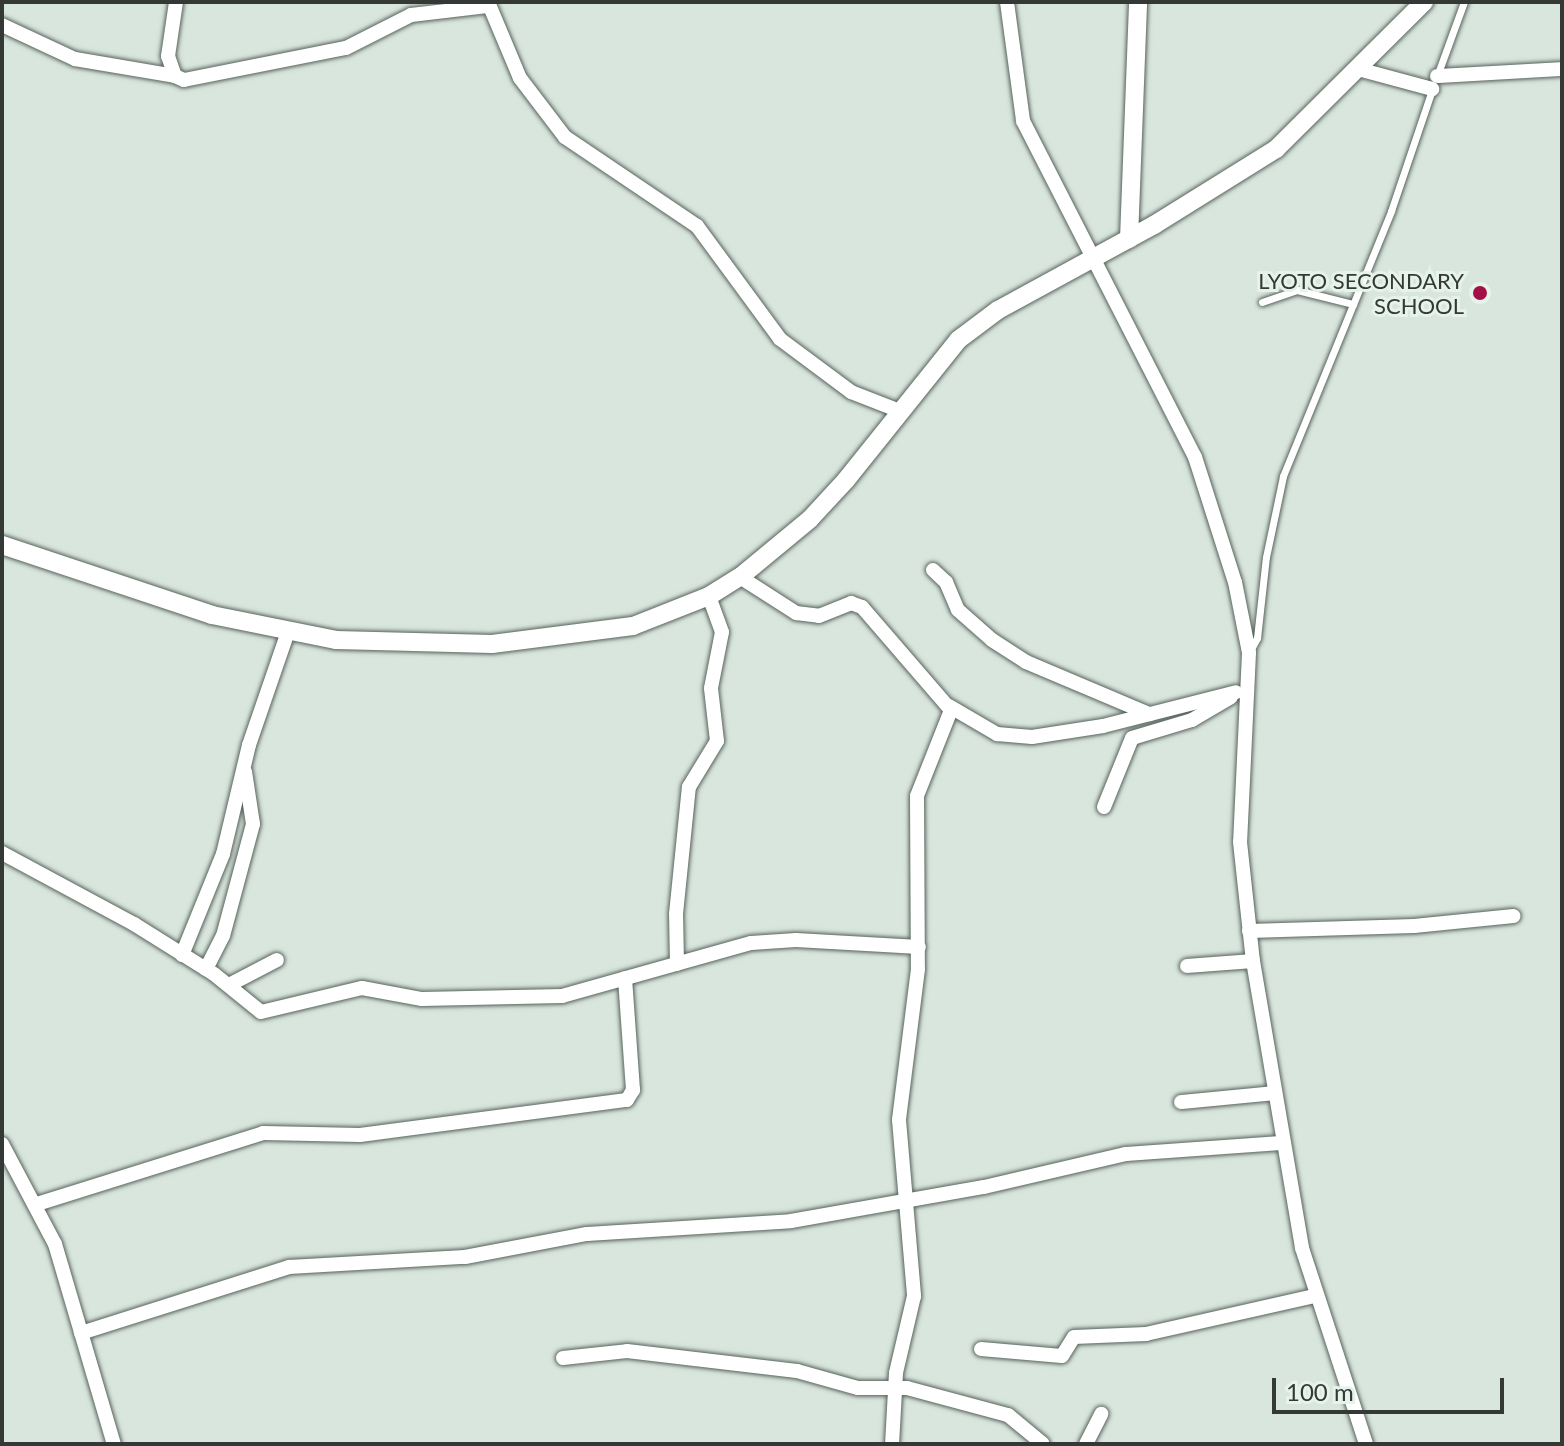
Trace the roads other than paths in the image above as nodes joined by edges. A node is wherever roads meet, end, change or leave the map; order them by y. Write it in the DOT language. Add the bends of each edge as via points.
graph roads {
  1 [pos="176,2"];
  2 [pos="1007,2"];
  3 [pos="1138,2"];
  4 [pos="1424,2"];
  5 [pos="1464,2"];
  6 [pos="488,4"];
  7 [pos="2,25"];
  8 [pos="1358,69"];
  9 [pos="1562,69"];
  10 [pos="175,76"];
  11 [pos="1435,82"];
  12 [pos="1129,239"];
  13 [pos="1096,256"];
  14 [pos="1262,302"];
  15 [pos="1353,304"];
  16 [pos="900,411"];
  17 [pos="2,545"];
  18 [pos="933,570"];
  19 [pos="740,577"];
  20 [pos="709,596"];
  21 [pos="288,632"];
  22 [pos="1249,653"];
  23 [pos="1249,681"];
  24 [pos="1236,692"];
  25 [pos="949,706"];
  26 [pos="1149,714"];
  27 [pos="244,768"];
  28 [pos="1104,807"];
  29 [pos="2,853"];
  30 [pos="1514,916"];
  31 [pos="1249,931"];
  32 [pos="919,947"];
  33 [pos="182,955"];
  34 [pos="277,960"];
  35 [pos="1253,961"];
  36 [pos="677,964"];
  37 [pos="1187,966"];
  38 [pos="206,969"];
  39 [pos="625,978"];
  40 [pos="229,985"];
  41 [pos="1274,1093"];
  42 [pos="1181,1102"];
  43 [pos="1281,1143"];
  44 [pos="2,1144"];
  45 [pos="907,1200"];
  46 [pos="37,1204"];
  47 [pos="1315,1296"];
  48 [pos="81,1333"];
  49 [pos="981,1349"];
  50 [pos="563,1358"];
  51 [pos="895,1388"];
  52 [pos="1101,1414"];
  53 [pos="114,1444"];
  54 [pos="892,1444"];
  55 [pos="1043,1444"];
  56 [pos="1086,1444"];
  57 [pos="1366,1444"];
  1 -- 10 [label="street" via="168,48"];
  2 -- 13 [label="street" via="1023,121"];
  3 -- 12 [label="street"];
  4 -- 8 [label="street"];
  5 -- 11 [label="lane"];
  6 -- 10 [label="street" via="411,15 355,44 316,55 196,80"];
  6 -- 16 [label="street" via="520,78 579,151 697,226 780,339 825,376"];
  7 -- 10 [label="street" via="75,59"];
  8 -- 11 [label="street"];
  8 -- 12 [label="street" via="1276,149"];
  9 -- 11 [label="street"];
  11 -- 15 [label="lane"];
  12 -- 13 [label="street"];
  13 -- 16 [label="street" via="972,328"];
  13 -- 22 [label="street" via="1195,457 1235,582"];
  14 -- 15 [label="lane" via="1297,290"];
  15 -- 22 [label="lane" via="1283,476 1257,638"];
  16 -- 19 [label="street" via="810,519"];
  17 -- 21 [label="street" via="212,615"];
  18 -- 26 [label="street" via="946,582 958,610 992,640 1039,668"];
  19 -- 20 [label="street"];
  19 -- 25 [label="street" via="796,613 819,616 851,603 862,607"];
  20 -- 21 [label="street" via="633,626 547,641 378,642"];
  20 -- 36 [label="street" via="722,632 711,688 717,741 689,787 676,914"];
  21 -- 27 [label="street"];
  22 -- 23 [label="street"];
  23 -- 24 [label="street"];
  23 -- 31 [label="street" via="1240,842"];
  24 -- 26 [label="street"];
  24 -- 28 [label="street" via="1192,720 1132,738"];
  25 -- 26 [label="street" via="1012,737 1056,735"];
  25 -- 32 [label="street" via="951,714 917,796"];
  27 -- 33 [label="street" via="220,864"];
  27 -- 38 [label="street" via="253,824 223,936"];
  29 -- 33 [label="street"];
  30 -- 31 [label="street" via="1414,926"];
  31 -- 35 [label="street"];
  32 -- 36 [label="street" via="780,940"];
  32 -- 45 [label="street" via="899,1120"];
  33 -- 38 [label="street"];
  34 -- 40 [label="street"];
  35 -- 37 [label="street"];
  35 -- 41 [label="street"];
  36 -- 39 [label="street"];
  38 -- 40 [label="street"];
  39 -- 40 [label="street" via="562,996 494,1001 422,999 384,988 345,989 320,1001 293,1002 265,1012"];
  39 -- 46 [label="street" via="633,1090 627,1100 360,1135 263,1133"];
  41 -- 42 [label="street"];
  41 -- 43 [label="street"];
  43 -- 45 [label="street" via="1126,1154"];
  43 -- 47 [label="street"];
  44 -- 46 [label="street"];
  45 -- 48 [label="street" via="791,1221 587,1234 465,1257 289,1267"];
  45 -- 51 [label="street" via="914,1309"];
  46 -- 48 [label="street"];
  47 -- 49 [label="street" via="1146,1334 1074,1337 1062,1356"];
  47 -- 57 [label="street"];
  48 -- 53 [label="street"];
  50 -- 51 [label="street" via="627,1351 797,1371 858,1388"];
  51 -- 54 [label="street"];
  51 -- 55 [label="street" via="1008,1415"];
  52 -- 56 [label="street"];
}
